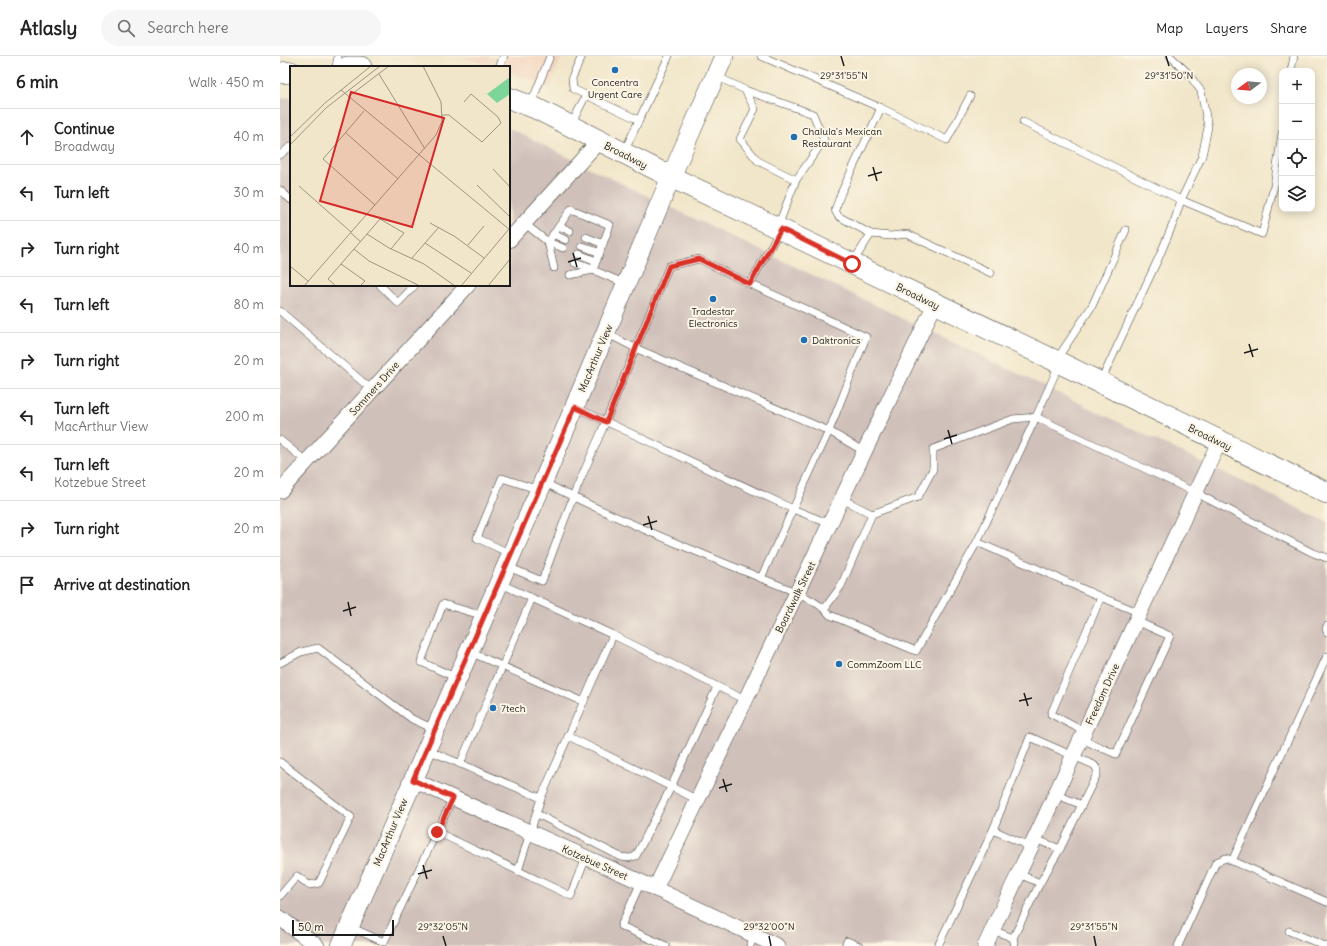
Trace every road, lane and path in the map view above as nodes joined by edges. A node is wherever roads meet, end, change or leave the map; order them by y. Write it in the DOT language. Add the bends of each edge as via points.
graph roads {
  1 [pos="338,56"];
  2 [pos="504,56"];
  3 [pos="550,56"];
  4 [pos="582,56"];
  5 [pos="669,56"];
  6 [pos="724,56"];
  7 [pos="761,56"];
  8 [pos="1170,56"];
  9 [pos="1294,56"];
  10 [pos="336,66"];
  11 [pos="499,66"];
  12 [pos="1292,68"];
  13 [pos="290,72"];
  14 [pos="280,73"];
  15 [pos="715,75"];
  16 [pos="745,90"];
  17 [pos="586,95"];
  18 [pos="970,96"];
  19 [pos="510,98"];
  20 [pos="530,106"];
  21 [pos="880,108"];
  22 [pos="639,120"];
  23 [pos="1023,122"];
  24 [pos="571,126"];
  25 [pos="1281,140"];
  26 [pos="599,141"];
  27 [pos="290,147"];
  28 [pos="623,153"];
  29 [pos="280,155"];
  30 [pos="671,177"];
  31 [pos="796,180"];
  32 [pos="280,190"];
  33 [pos="290,199"];
  34 [pos="1181,200"];
  35 [pos="524,223"];
  36 [pos="559,226"];
  37 [pos="779,228"];
  38 [pos="1126,230"];
  39 [pos="570,231"];
  40 [pos="553,234"];
  41 [pos="871,234"];
  42 [pos="586,238"];
  43 [pos="510,239"];
  44 [pos="566,240"];
  45 [pos="548,242"];
  46 [pos="603,244"];
  47 [pos="582,246"];
  48 [pos="563,248"];
  49 [pos="600,253"];
  50 [pos="551,254"];
  51 [pos="579,254"];
  52 [pos="559,257"];
  53 [pos="596,261"];
  54 [pos="575,263"];
  55 [pos="852,264"];
  56 [pos="554,268"];
  57 [pos="593,270"];
  58 [pos="991,273"];
  59 [pos="570,275"];
  60 [pos="626,284"];
  61 [pos="750,284"];
  62 [pos="381,286"];
  63 [pos="414,286"];
  64 [pos="467,286"];
  65 [pos="935,304"];
  66 [pos="280,311"];
  67 [pos="606,333"];
  68 [pos="635,348"];
  69 [pos="1058,362"];
  70 [pos="1100,383"];
  71 [pos="372,390"];
  72 [pos="575,407"];
  73 [pos="1036,417"];
  74 [pos="606,422"];
  75 [pos="829,431"];
  76 [pos="280,440"];
  77 [pos="1220,442"];
  78 [pos="865,452"];
  79 [pos="307,462"];
  80 [pos="541,486"];
  81 [pos="280,491"];
  82 [pos="1196,493"];
  83 [pos="1327,494"];
  84 [pos="573,497"];
  85 [pos="842,499"];
  86 [pos="793,509"];
  87 [pos="872,514"];
  88 [pos="830,524"];
  89 [pos="977,542"];
  90 [pos="1327,558"];
  91 [pos="505,568"];
  92 [pos="761,578"];
  93 [pos="797,593"];
  94 [pos="1101,596"];
  95 [pos="532,598"];
  96 [pos="825,608"];
  97 [pos="484,616"];
  98 [pos="1138,617"];
  99 [pos="1327,626"];
  100 [pos="1327,632"];
  101 [pos="612,635"];
  102 [pos="469,651"];
  103 [pos="1327,656"];
  104 [pos="280,663"];
  105 [pos="503,666"];
  106 [pos="457,678"];
  107 [pos="717,686"];
  108 [pos="745,700"];
  109 [pos="584,702"];
  110 [pos="435,729"];
  111 [pos="1083,735"];
  112 [pos="568,736"];
  113 [pos="426,749"];
  114 [pos="1074,756"];
  115 [pos="460,764"];
  116 [pos="281,765"];
  117 [pos="413,780"];
  118 [pos="671,788"];
  119 [pos="1055,794"];
  120 [pos="453,798"];
  121 [pos="541,798"];
  122 [pos="698,800"];
  123 [pos="1082,805"];
  124 [pos="537,814"];
  125 [pos="993,830"];
  126 [pos="437,832"];
  127 [pos="531,833"];
  128 [pos="1033,843"];
  129 [pos="1060,849"];
  130 [pos="586,858"];
  131 [pos="1232,861"];
  132 [pos="518,871"];
  133 [pos="1019,874"];
  134 [pos="641,882"];
  135 [pos="1040,883"];
  136 [pos="655,889"];
  137 [pos="280,896"];
  138 [pos="1327,902"];
  139 [pos="280,918"];
  140 [pos="350,927"];
  141 [pos="993,930"];
  142 [pos="1289,931"];
  143 [pos="1012,938"];
  144 [pos="752,941"];
  145 [pos="317,946"];
  146 [pos="341,946"];
  147 [pos="666,946"];
  148 [pos="777,946"];
  149 [pos="845,946"];
  150 [pos="859,946"];
  151 [pos="938,946"];
  152 [pos="985,946"];
  153 [pos="1015,946"];
  154 [pos="1178,946"];
  155 [pos="1325,946"];
  1 -- 10 [label="lane"];
  2 -- 11 [label="lane"];
  3 -- 20 [label="lane"];
  4 -- 17 [label="lane" via="572,78 573,89"];
  5 -- 22 [label="lane"];
  6 -- 15 [label="street, MacArthur View"];
  7 -- 21 [label="lane"];
  8 -- 34 [label="lane" via="1188,72 1201,91 1208,127 1202,156"];
  9 -- 12 [label="lane"];
  13 -- 14 [label="main road"];
  15 -- 16 [label="lane"];
  15 -- 30 [label="street, MacArthur View"];
  16 -- 31 [label="lane" via="755,109 740,139 758,162"];
  16 -- 31 [label="lane" via="812,114 824,140"];
  17 -- 22 [label="lane"];
  17 -- 24 [label="lane"];
  18 -- 21 [label="lane" via="947,140"];
  19 -- 20 [label="main road, Broadway"];
  20 -- 24 [label="main road, Broadway"];
  21 -- 41 [label="lane" via="835,210 838,216"];
  22 -- 28 [label="lane"];
  23 -- 34 [label="lane"];
  24 -- 26 [label="main road, Broadway"];
  25 -- 34 [label="lane" via="1274,186 1262,234"];
  26 -- 28 [label="main road, Broadway"];
  26 -- 35 [label="street"];
  27 -- 29 [label="lane"];
  28 -- 30 [label="main road, Broadway"];
  30 -- 37 [label="main road, Broadway"];
  30 -- 60 [label="street, MacArthur View"];
  31 -- 37 [label="lane"];
  32 -- 33 [label="lane"];
  34 -- 70 [label="lane" via="1159,257"];
  35 -- 43 [label="street"];
  35 -- 45 [label="lane"];
  36 -- 39 [label="lane"];
  36 -- 40 [label="lane"];
  36 -- 46 [label="lane" via="571,209 610,225"];
  37 -- 55 [label="main road, Broadway"];
  37 -- 61 [label="lane"];
  38 -- 69 [label="lane" via="1092,306"];
  40 -- 44 [label="lane"];
  40 -- 45 [label="lane"];
  41 -- 55 [label="lane"];
  41 -- 58 [label="lane" via="907,234"];
  42 -- 46 [label="lane"];
  45 -- 48 [label="lane"];
  45 -- 50 [label="lane"];
  46 -- 49 [label="lane"];
  47 -- 49 [label="lane"];
  49 -- 53 [label="lane"];
  50 -- 52 [label="lane"];
  50 -- 56 [label="lane"];
  51 -- 53 [label="lane"];
  53 -- 57 [label="lane"];
  54 -- 57 [label="lane"];
  55 -- 65 [label="main road, Broadway"];
  57 -- 59 [label="lane"];
  57 -- 60 [label="lane"];
  60 -- 67 [label="street, MacArthur View"];
  61 -- 68 [label="lane" via="699,259 669,266"];
  61 -- 75 [label="lane" via="866,337"];
  62 -- 63 [label="lane" via="398,303"];
  64 -- 71 [label="street, Sommers Drive"];
  65 -- 69 [label="main road, Broadway"];
  65 -- 78 [label="street, Boardwalk Street"];
  66 -- 71 [label="lane"];
  67 -- 68 [label="lane"];
  67 -- 72 [label="street, MacArthur View"];
  68 -- 74 [label="lane"];
  68 -- 75 [label="lane"];
  69 -- 70 [label="main road, Broadway"];
  69 -- 73 [label="lane"];
  70 -- 77 [label="main road, Broadway"];
  71 -- 79 [label="street, Sommers Drive"];
  72 -- 74 [label="lane"];
  72 -- 80 [label="street, MacArthur View"];
  73 -- 82 [label="lane"];
  73 -- 87 [label="lane" via="1013,419 933,449 933,469 918,497"];
  73 -- 89 [label="lane"];
  74 -- 84 [label="lane"];
  74 -- 86 [label="lane"];
  75 -- 78 [label="lane"];
  75 -- 86 [label="lane"];
  76 -- 79 [label="lane"];
  77 -- 82 [label="street, Freedom Drive"];
  77 -- 83 [label="main road, Broadway"];
  78 -- 85 [label="street, Boardwalk Street"];
  79 -- 81 [label="street, Sommers Drive"];
  80 -- 84 [label="lane"];
  80 -- 91 [label="street, MacArthur View"];
  80 -- 91 [label="lane" via="502,478 477,538"];
  82 -- 90 [label="lane"];
  82 -- 98 [label="street, Freedom Drive"];
  84 -- 91 [label="lane" via="542,581"];
  84 -- 92 [label="lane"];
  85 -- 87 [label="lane"];
  85 -- 88 [label="street, Boardwalk Street"];
  86 -- 88 [label="lane"];
  86 -- 92 [label="lane"];
  87 -- 96 [label="lane" via="841,586"];
  88 -- 93 [label="street, Boardwalk Street"];
  89 -- 94 [label="lane"];
  89 -- 96 [label="lane" via="916,651 830,615"];
  91 -- 95 [label="lane"];
  91 -- 97 [label="street, MacArthur View"];
  92 -- 93 [label="lane"];
  93 -- 96 [label="lane"];
  93 -- 108 [label="street, Boardwalk Street"];
  94 -- 98 [label="lane"];
  94 -- 111 [label="lane" via="1051,714"];
  95 -- 101 [label="lane"];
  95 -- 105 [label="lane"];
  97 -- 102 [label="street, MacArthur View"];
  97 -- 106 [label="lane" via="443,604 421,662"];
  98 -- 111 [label="street, Freedom Drive"];
  98 -- 111 [label="lane" via="1170,636 1116,754"];
  99 -- 100 [label="lane"];
  101 -- 107 [label="lane"];
  101 -- 109 [label="lane"];
  102 -- 105 [label="lane"];
  102 -- 106 [label="street, MacArthur View"];
  103 -- 131 [label="lane"];
  104 -- 110 [label="lane" via="301,652 318,648 412,719"];
  105 -- 109 [label="lane"];
  105 -- 115 [label="lane"];
  106 -- 110 [label="street, MacArthur View"];
  107 -- 108 [label="lane"];
  107 -- 118 [label="lane"];
  108 -- 122 [label="street, Boardwalk Street"];
  109 -- 112 [label="lane"];
  110 -- 113 [label="street, MacArthur View"];
  111 -- 114 [label="street, Freedom Drive"];
  112 -- 118 [label="lane"];
  112 -- 121 [label="lane"];
  113 -- 115 [label="lane"];
  113 -- 117 [label="street, MacArthur View"];
  114 -- 119 [label="street, Freedom Drive"];
  114 -- 123 [label="lane" via="1094,765 1097,769"];
  114 -- 125 [label="lane" via="1030,737"];
  115 -- 121 [label="lane"];
  116 -- 137 [label="lane" via="352,817 319,883 309,885 297,876"];
  117 -- 120 [label="street, Kotzebue Street"];
  117 -- 140 [label="street, MacArthur View"];
  118 -- 122 [label="lane"];
  118 -- 124 [label="lane" via="636,856 629,858 621,857"];
  119 -- 123 [label="lane"];
  119 -- 128 [label="street, Freedom Drive"];
  120 -- 126 [label="lane"];
  120 -- 127 [label="street, Kotzebue Street"];
  121 -- 124 [label="lane"];
  122 -- 136 [label="street, Boardwalk Street"];
  123 -- 129 [label="lane"];
  124 -- 127 [label="lane"];
  125 -- 128 [label="lane"];
  125 -- 151 [label="lane"];
  126 -- 132 [label="lane"];
  126 -- 140 [label="lane" via="384,942"];
  127 -- 130 [label="street, Kotzebue Street"];
  127 -- 132 [label="lane"];
  128 -- 129 [label="lane"];
  128 -- 133 [label="street, Freedom Drive"];
  129 -- 135 [label="lane"];
  130 -- 132 [label="lane" via="571,896"];
  130 -- 134 [label="street, Kotzebue Street"];
  131 -- 138 [label="lane"];
  131 -- 154 [label="lane" via="1226,858 1216,862"];
  133 -- 135 [label="lane"];
  133 -- 141 [label="street, Freedom Drive"];
  134 -- 136 [label="street, Kotzebue Street"];
  134 -- 147 [label="lane" via="621,926"];
  135 -- 143 [label="lane"];
  136 -- 144 [label="street, Kotzebue Street"];
  139 -- 145 [label="street"];
  140 -- 146 [label="street, MacArthur View"];
  141 -- 143 [label="lane"];
  141 -- 152 [label="street, Freedom Drive"];
  142 -- 155 [label="lane"];
  143 -- 153 [label="lane"];
  144 -- 148 [label="street, Kotzebue Street"];
  149 -- 150 [label="lane" via="847,941"];
}
